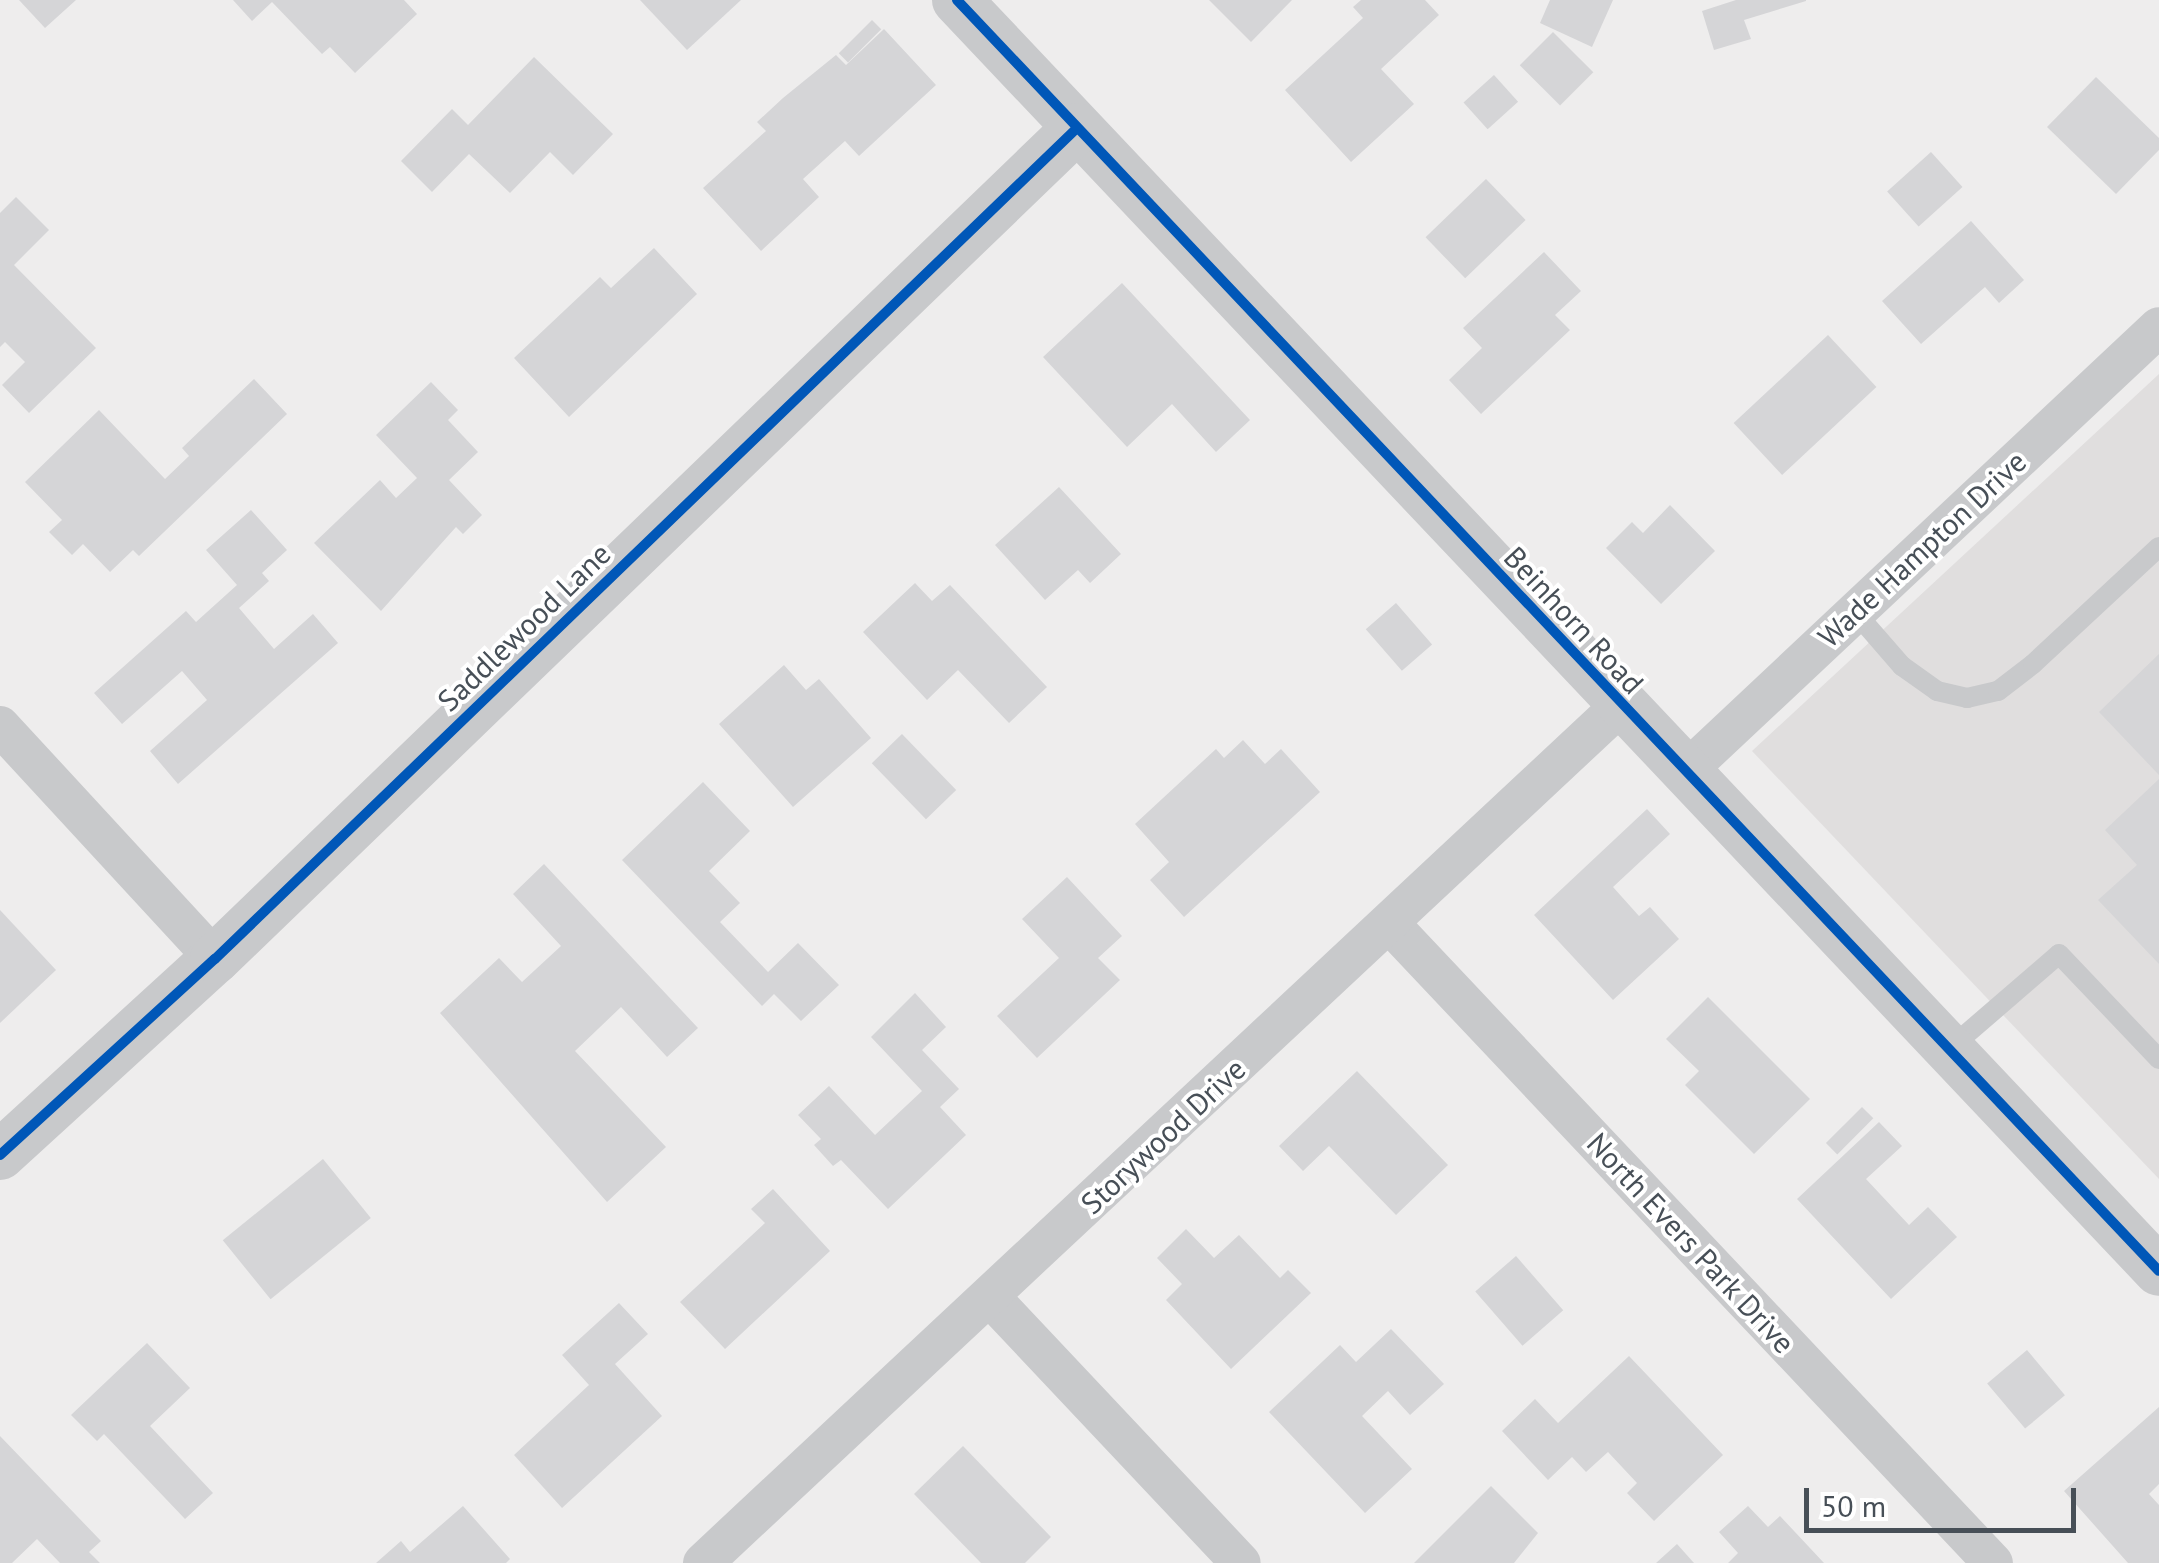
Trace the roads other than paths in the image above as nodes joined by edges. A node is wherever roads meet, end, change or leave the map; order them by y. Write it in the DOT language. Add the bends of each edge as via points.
graph roads {
  1 [pos="958,0"];
  2 [pos="1078,128"];
  3 [pos="2159,327"];
  4 [pos="2159,547"];
  5 [pos="1855,612"];
  6 [pos="1620,706"];
  7 [pos="0,726"];
  8 [pos="1685,772"];
  9 [pos="1389,924"];
  10 [pos="215,959"];
  11 [pos="1949,1049"];
  12 [pos="2159,1059"];
  13 [pos="0,1155"];
  14 [pos="2159,1272"];
  15 [pos="991,1298"];
  16 [pos="704,1563"];
  17 [pos="1240,1563"];
  18 [pos="1994,1563"];
  1 -- 2 [label="street, Beinhorn Road"];
  2 -- 6 [label="street, Beinhorn Road"];
  2 -- 10 [label="street, Saddlewood Lane"];
  3 -- 5 [label="street, Wade Hampton Drive"];
  4 -- 5 [label="lane" via="2034,664 1998,691 1967,698 1937,691 1902,666"];
  5 -- 8 [label="street, Wade Hampton Drive"];
  6 -- 8 [label="street, Beinhorn Road"];
  6 -- 9 [label="street, Storywood Drive"];
  7 -- 10 [label="street"];
  8 -- 11 [label="street, Beinhorn Road"];
  9 -- 15 [label="street, Storywood Drive"];
  9 -- 18 [label="street, North Evers Park Drive"];
  10 -- 13 [label="street, Saddlewood Lane"];
  11 -- 12 [label="lane" via="2059,954"];
  11 -- 14 [label="street, Beinhorn Road"];
  15 -- 16 [label="street, Storywood Drive"];
  15 -- 17 [label="street"];
}
